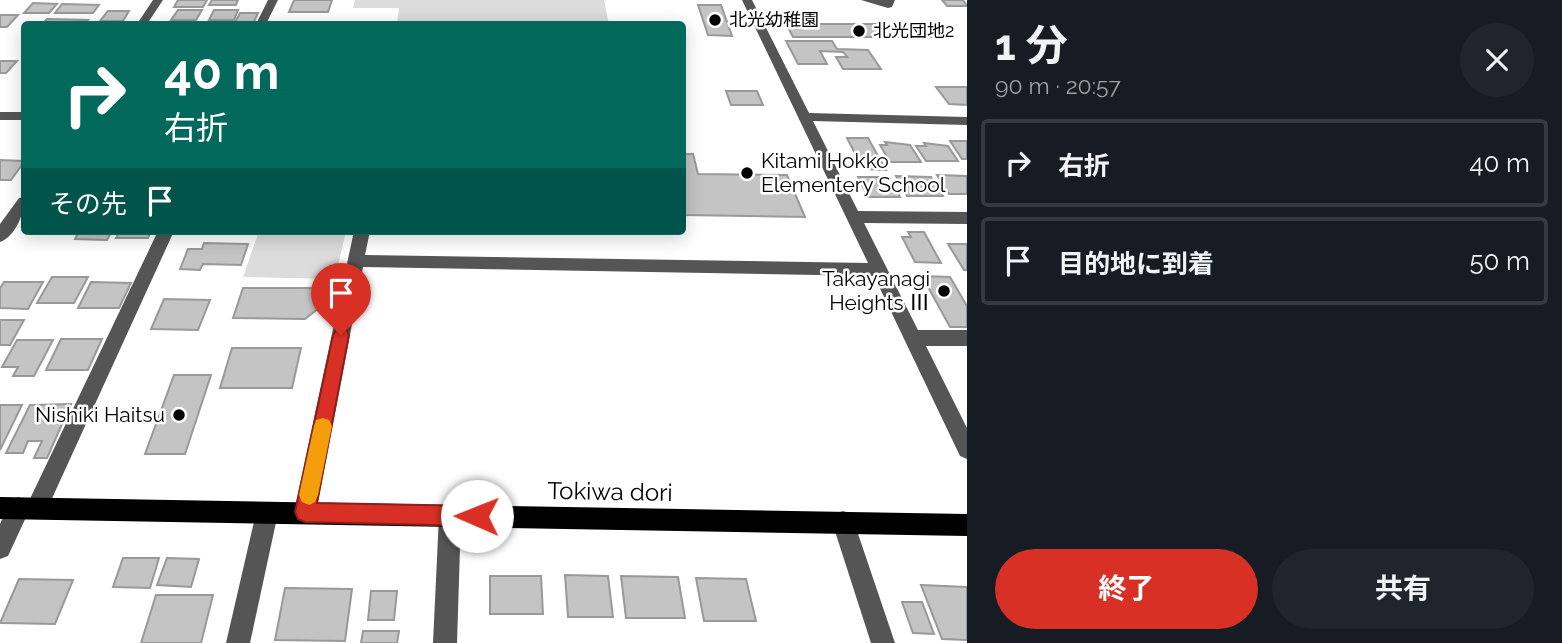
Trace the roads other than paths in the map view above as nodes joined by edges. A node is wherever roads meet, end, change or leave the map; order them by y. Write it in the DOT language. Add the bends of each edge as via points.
graph roads {
  1 [pos="158,0"];
  2 [pos="272,0"];
  3 [pos="747,0"];
  4 [pos="866,0"];
  5 [pos="890,0"];
  6 [pos="144,21"];
  7 [pos="262,21"];
  8 [pos="0,116"];
  9 [pos="21,116"];
  10 [pos="807,117"];
  11 [pos="967,121"];
  12 [pos="21,206"];
  13 [pos="855,216"];
  14 [pos="967,218"];
  15 [pos="164,235"];
  16 [pos="361,235"];
  17 [pos="0,236"];
  18 [pos="356,261"];
  19 [pos="880,270"];
  20 [pos="913,338"];
  21 [pos="967,338"];
  22 [pos="967,449"];
  23 [pos="18,508"];
  24 [pos="305,512"];
  25 [pos="267,513"];
  26 [pos="450,516"];
  27 [pos="842,522"];
  28 [pos="967,525"];
  29 [pos="0,548"];
  30 [pos="238,643"];
  31 [pos="445,643"];
  32 [pos="883,643"];
  1 -- 6 [label="street"];
  2 -- 7 [label="street"];
  3 -- 10 [label="street"];
  4 -- 5 [label="street" via="888,5"];
  8 -- 9 [label="street"];
  10 -- 11 [label="street"];
  10 -- 13 [label="street"];
  12 -- 17 [label="street"];
  13 -- 14 [label="street"];
  13 -- 19 [label="street"];
  15 -- 23 [label="street"];
  16 -- 18 [label="street"];
  18 -- 19 [label="street"];
  18 -- 24 [label="street"];
  19 -- 20 [label="street"];
  20 -- 21 [label="street"];
  20 -- 22 [label="street"];
  23 -- 25 [label="main road, Tokiwa dori"];
  23 -- 29 [label="street"];
  24 -- 25 [label="main road, Tokiwa dori"];
  24 -- 26 [label="main road, Tokiwa dori"];
  25 -- 30 [label="street"];
  26 -- 27 [label="main road, Tokiwa dori"];
  26 -- 31 [label="street"];
  27 -- 28 [label="main road, Tokiwa dori"];
  27 -- 32 [label="street"];
}
